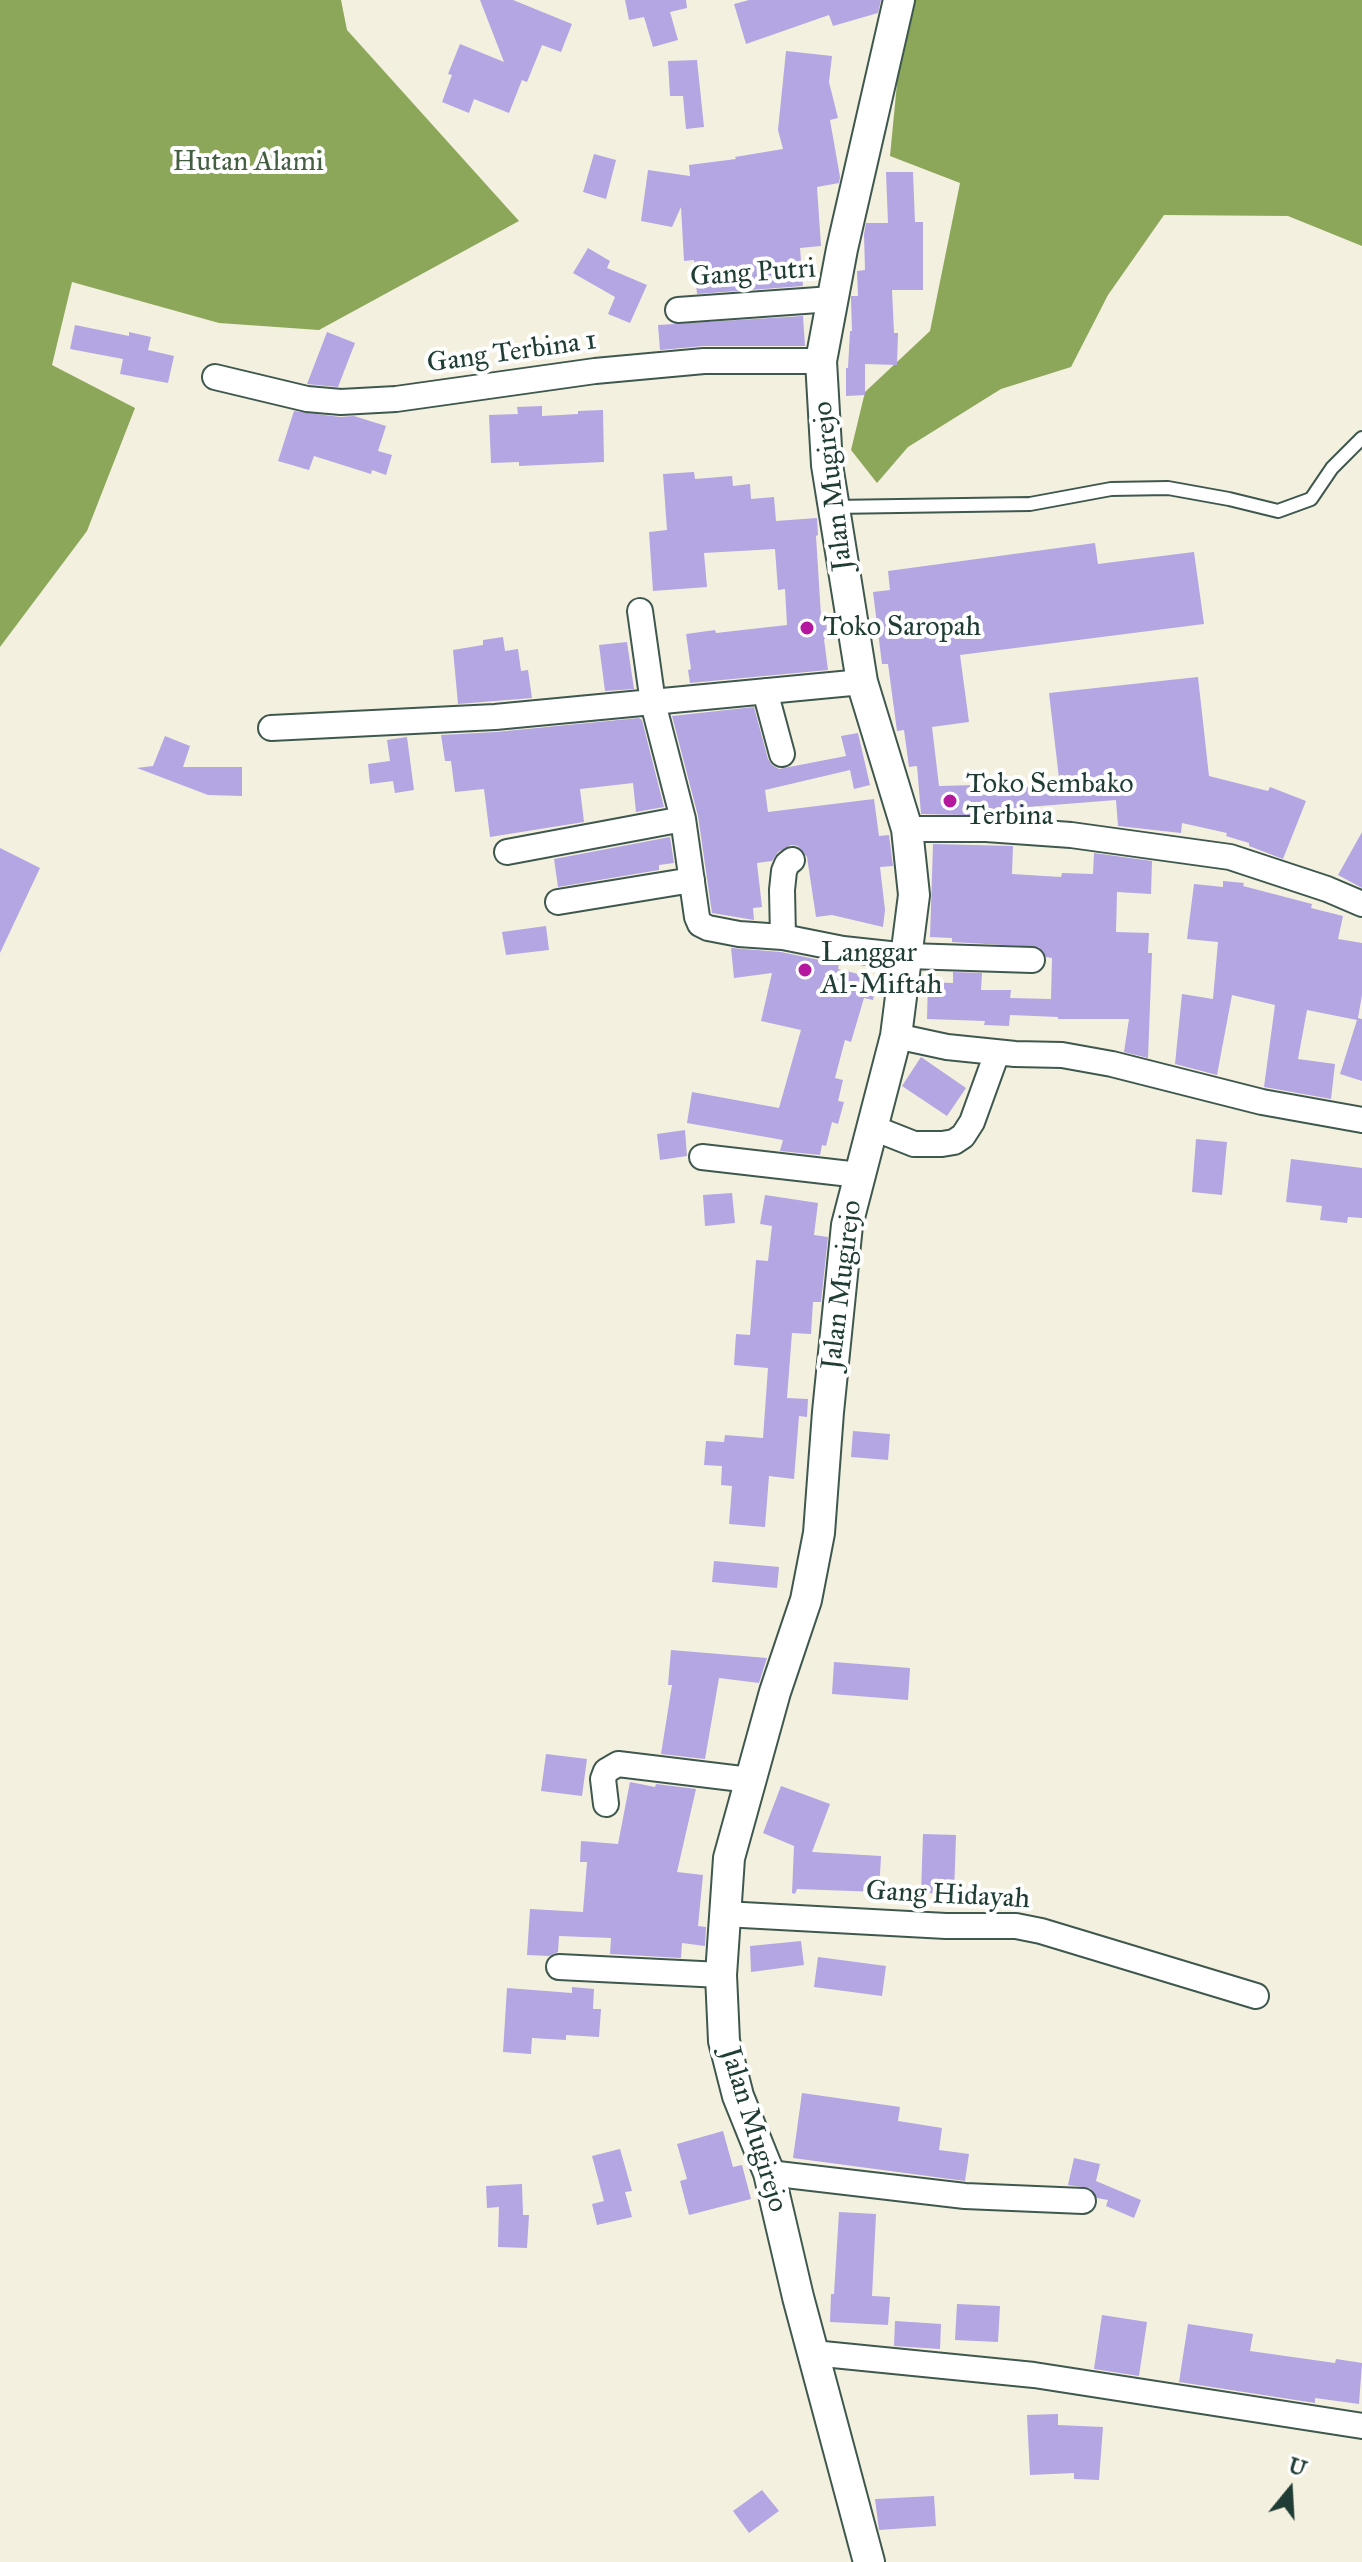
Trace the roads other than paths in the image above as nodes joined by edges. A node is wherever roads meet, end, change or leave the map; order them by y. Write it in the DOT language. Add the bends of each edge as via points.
graph roads {
  1 [pos="899,0"];
  2 [pos="832,299"];
  3 [pos="678,310"];
  4 [pos="821,361"];
  5 [pos="215,377"];
  6 [pos="1362,438"];
  7 [pos="833,507"];
  8 [pos="640,611"];
  9 [pos="862,682"];
  10 [pos="765,691"];
  11 [pos="653,703"];
  12 [pos="271,728"];
  13 [pos="782,754"];
  14 [pos="683,819"];
  15 [pos="907,829"];
  16 [pos="507,852"];
  17 [pos="792,860"];
  18 [pos="692,880"];
  19 [pos="558,902"];
  20 [pos="1362,904"];
  21 [pos="783,937"];
  22 [pos="908,956"];
  23 [pos="1032,960"];
  24 [pos="896,1036"];
  25 [pos="997,1053"];
  26 [pos="1362,1120"];
  27 [pos="871,1127"];
  28 [pos="702,1157"];
  29 [pos="859,1175"];
  30 [pos="750,1780"];
  31 [pos="606,1804"];
  32 [pos="724,1914"];
  33 [pos="559,1967"];
  34 [pos="721,1975"];
  35 [pos="1256,1996"];
  36 [pos="769,2173"];
  37 [pos="1083,2201"];
  38 [pos="813,2353"];
  39 [pos="1362,2426"];
  40 [pos="869,2562"];
  1 -- 2 [label="street, Jalan Mugirejo"];
  2 -- 3 [label="street, Gang Putri"];
  2 -- 4 [label="street, Jalan Mugirejo"];
  4 -- 5 [label="street, Gang Terbina 1" via="704,361 341,402"];
  4 -- 7 [label="street, Jalan Mugirejo"];
  6 -- 7 [label="lane" via="1311,499 1278,511 1168,488 1111,489 1030,504"];
  7 -- 9 [label="street, Jalan Mugirejo"];
  8 -- 11 [label="street"];
  9 -- 10 [label="street"];
  9 -- 15 [label="street, Jalan Mugirejo"];
  10 -- 11 [label="street"];
  10 -- 13 [label="street"];
  11 -- 12 [label="street"];
  11 -- 14 [label="street"];
  14 -- 16 [label="street"];
  14 -- 18 [label="street"];
  15 -- 20 [label="street" via="1071,835 1230,857"];
  15 -- 22 [label="street, Jalan Mugirejo" via="914,895"];
  17 -- 21 [label="street" via="784,871"];
  18 -- 19 [label="street"];
  18 -- 21 [label="street" via="703,926"];
  21 -- 22 [label="street"];
  22 -- 23 [label="street"];
  22 -- 24 [label="street, Jalan Mugirejo"];
  24 -- 25 [label="street"];
  24 -- 27 [label="street, Jalan Mugirejo"];
  25 -- 26 [label="street" via="1062,1055 1112,1064 1262,1102"];
  25 -- 27 [label="street" via="972,1122 954,1142 914,1144"];
  27 -- 29 [label="street, Jalan Mugirejo"];
  28 -- 29 [label="street"];
  29 -- 30 [label="street, Jalan Mugirejo" via="847,1225 819,1533 806,1600"];
  30 -- 31 [label="street" via="618,1764 603,1779"];
  30 -- 32 [label="street, Jalan Mugirejo" via="729,1858"];
  32 -- 34 [label="street, Jalan Mugirejo"];
  32 -- 35 [label="street, Gang Hidayah" via="1016,1926"];
  33 -- 34 [label="street"];
  34 -- 36 [label="street, Jalan Mugirejo" via="724,2041 738,2096"];
  36 -- 37 [label="street" via="965,2196"];
  36 -- 38 [label="street, Jalan Mugirejo"];
  38 -- 39 [label="street" via="1034,2375"];
  38 -- 40 [label="street, Jalan Mugirejo"];
}
